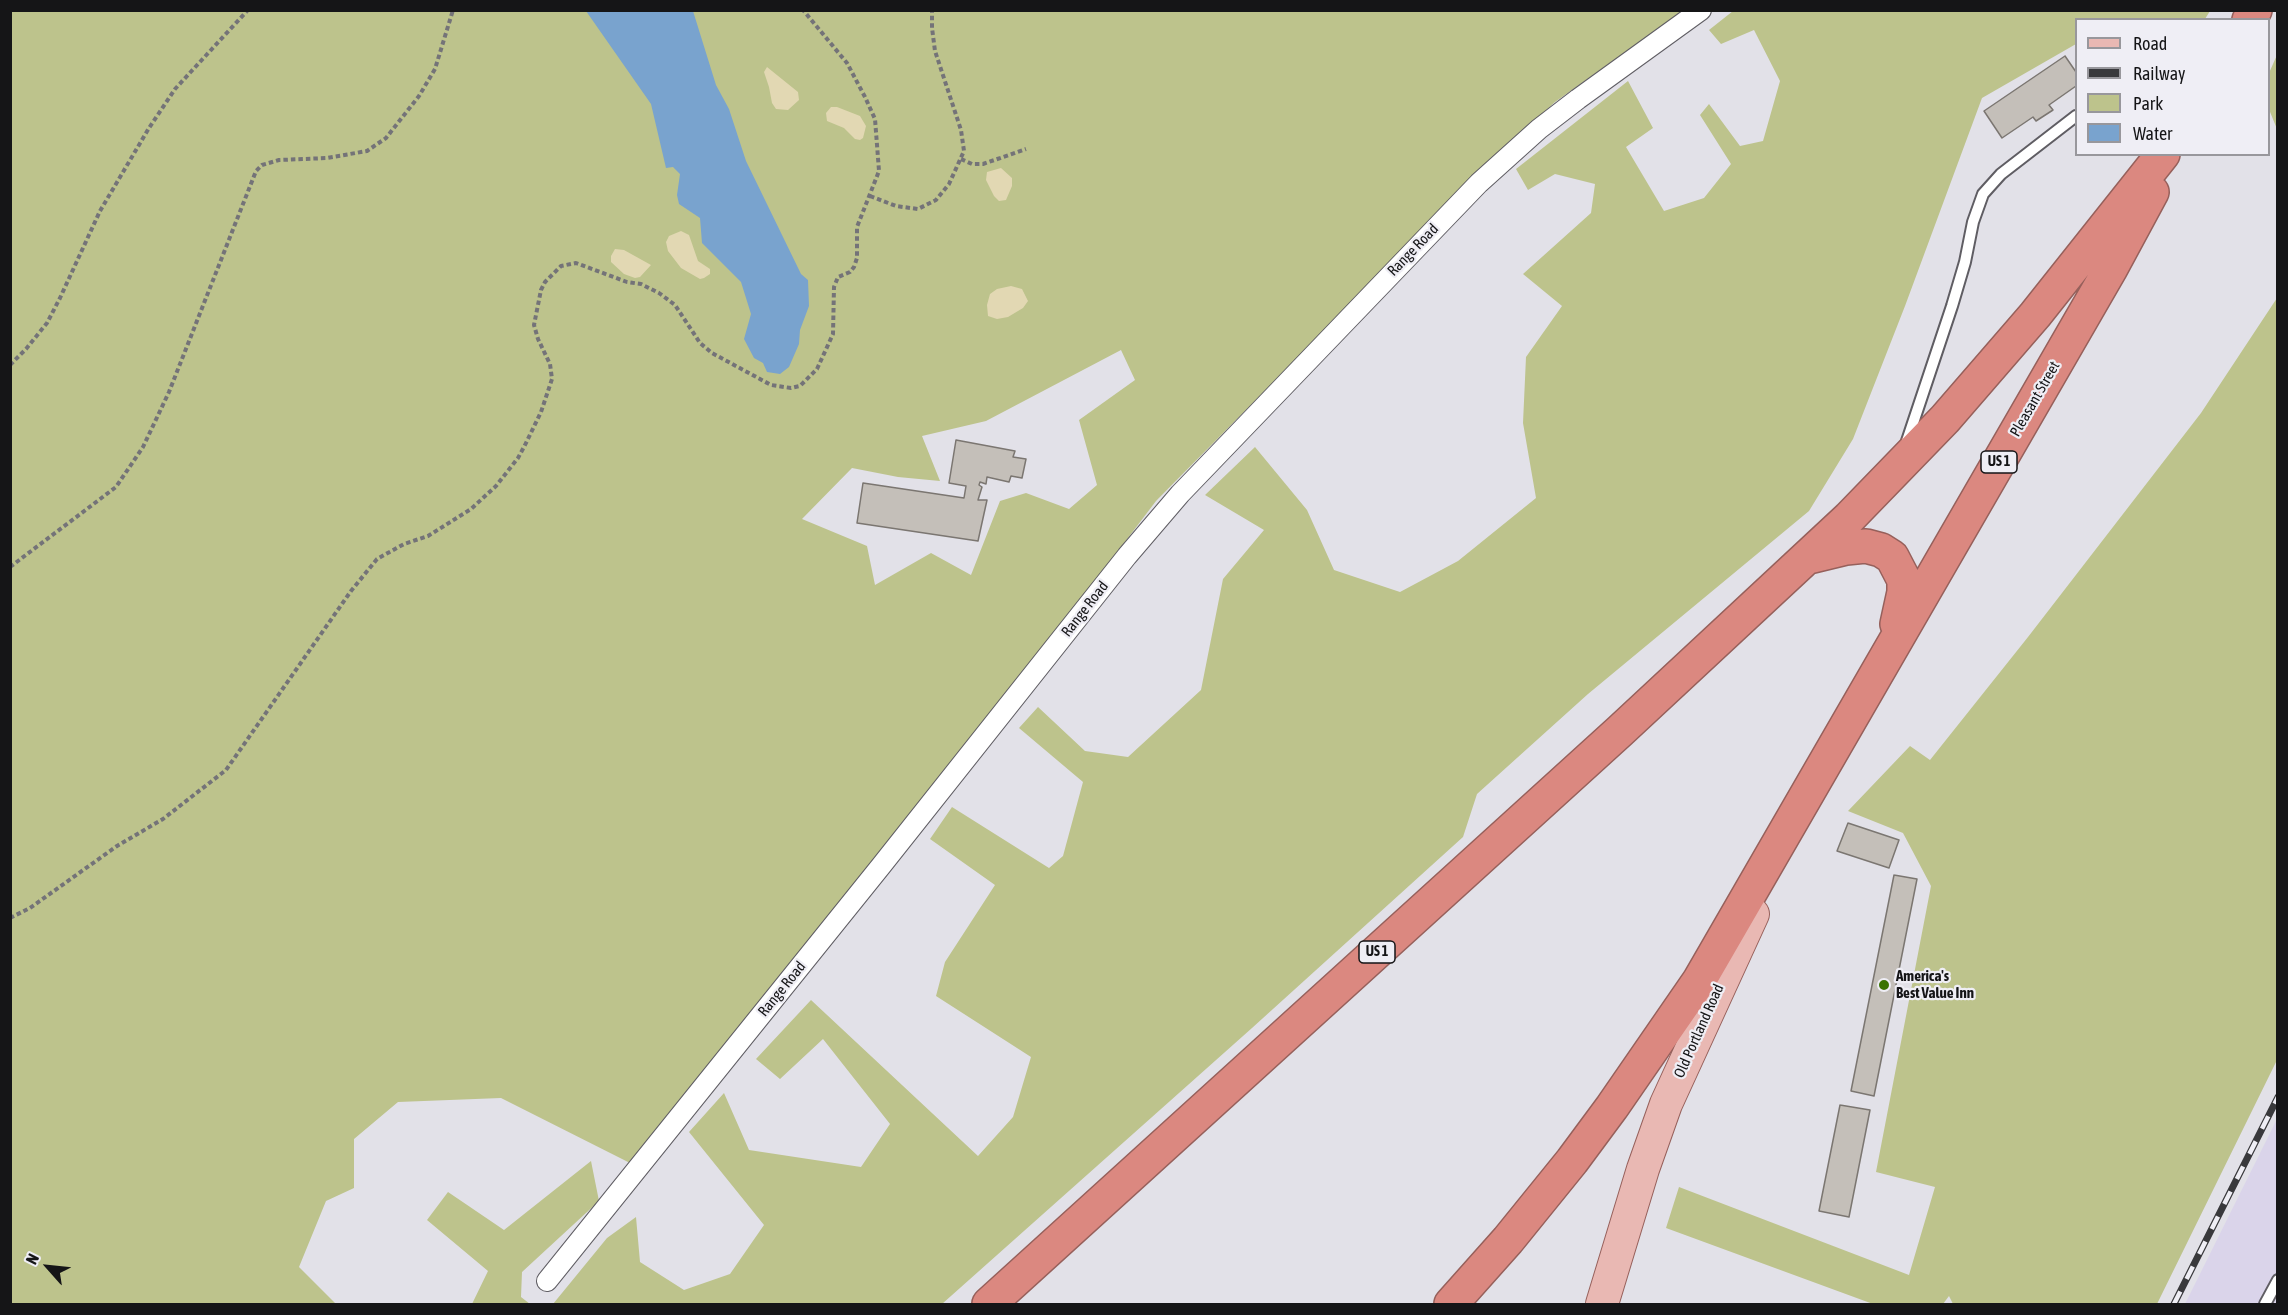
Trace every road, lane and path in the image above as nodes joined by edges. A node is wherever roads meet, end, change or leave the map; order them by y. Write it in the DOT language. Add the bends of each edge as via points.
graph roads {
  1 [pos="248,10"];
  2 [pos="453,10"];
  3 [pos="802,10"];
  4 [pos="1701,10"];
  5 [pos="933,11"];
  6 [pos="2075,117"];
  7 [pos="1026,149"];
  8 [pos="2161,156"];
  9 [pos="2172,156"];
  10 [pos="961,159"];
  11 [pos="870,196"];
  12 [pos="10,365"];
  13 [pos="1898,468"];
  14 [pos="1809,557"];
  15 [pos="10,567"];
  16 [pos="1889,652"];
  17 [pos="1823,768"];
  18 [pos="10,918"];
  19 [pos="2277,1280"];
  20 [pos="546,1281"];
  21 [pos="989,1305"];
  22 [pos="1451,1305"];
  23 [pos="1602,1305"];
  24 [pos="2265,1305"];
  1 -- 12 [label="path" via="175,89 100,211 46,323"];
  2 -- 15 [label="path" via="435,69 386,138 367,151 327,159 279,160 256,171 169,392 143,447 116,487"];
  3 -- 11 [label="path" via="847,63 875,119 879,171"];
  4 -- 20 [label="street, Range Road" via="1539,129 1479,183 1180,494"];
  5 -- 10 [label="path" via="935,51 962,130"];
  6 -- 13 [label="lane" via="2001,174 1983,194 1952,306"];
  7 -- 10 [label="path" via="982,165"];
  8 -- 13 [label="highway, US 1" via="2035,315"];
  9 -- 16 [label="highway, Pleasant Street / US 1"];
  10 -- 11 [label="path" via="936,200 918,209"];
  11 -- 18 [label="path" via="857,227 854,267 838,277 834,287 833,334 818,369 800,386 771,385 712,353 694,336 675,305 650,288 576,262 552,273 541,290 534,325 552,378 525,445 496,486 471,509 428,536 376,559 226,770 163,819"];
  13 -- 14 [label="highway, US 1"];
  14 -- 16 [label="highway" via="1866,546 1892,557 1904,580 1904,592"];
  14 -- 21 [label="highway, US 1"];
  16 -- 17 [label="highway, Pleasant Street / US 1"];
  17 -- 22 [label="highway, Pleasant Street" via="1699,981 1644,1062 1565,1170"];
  17 -- 23 [label="main road, Old Portland Road / US 1" via="1666,1104 1642,1169"];
  19 -- 24 [label="lane"];
}
